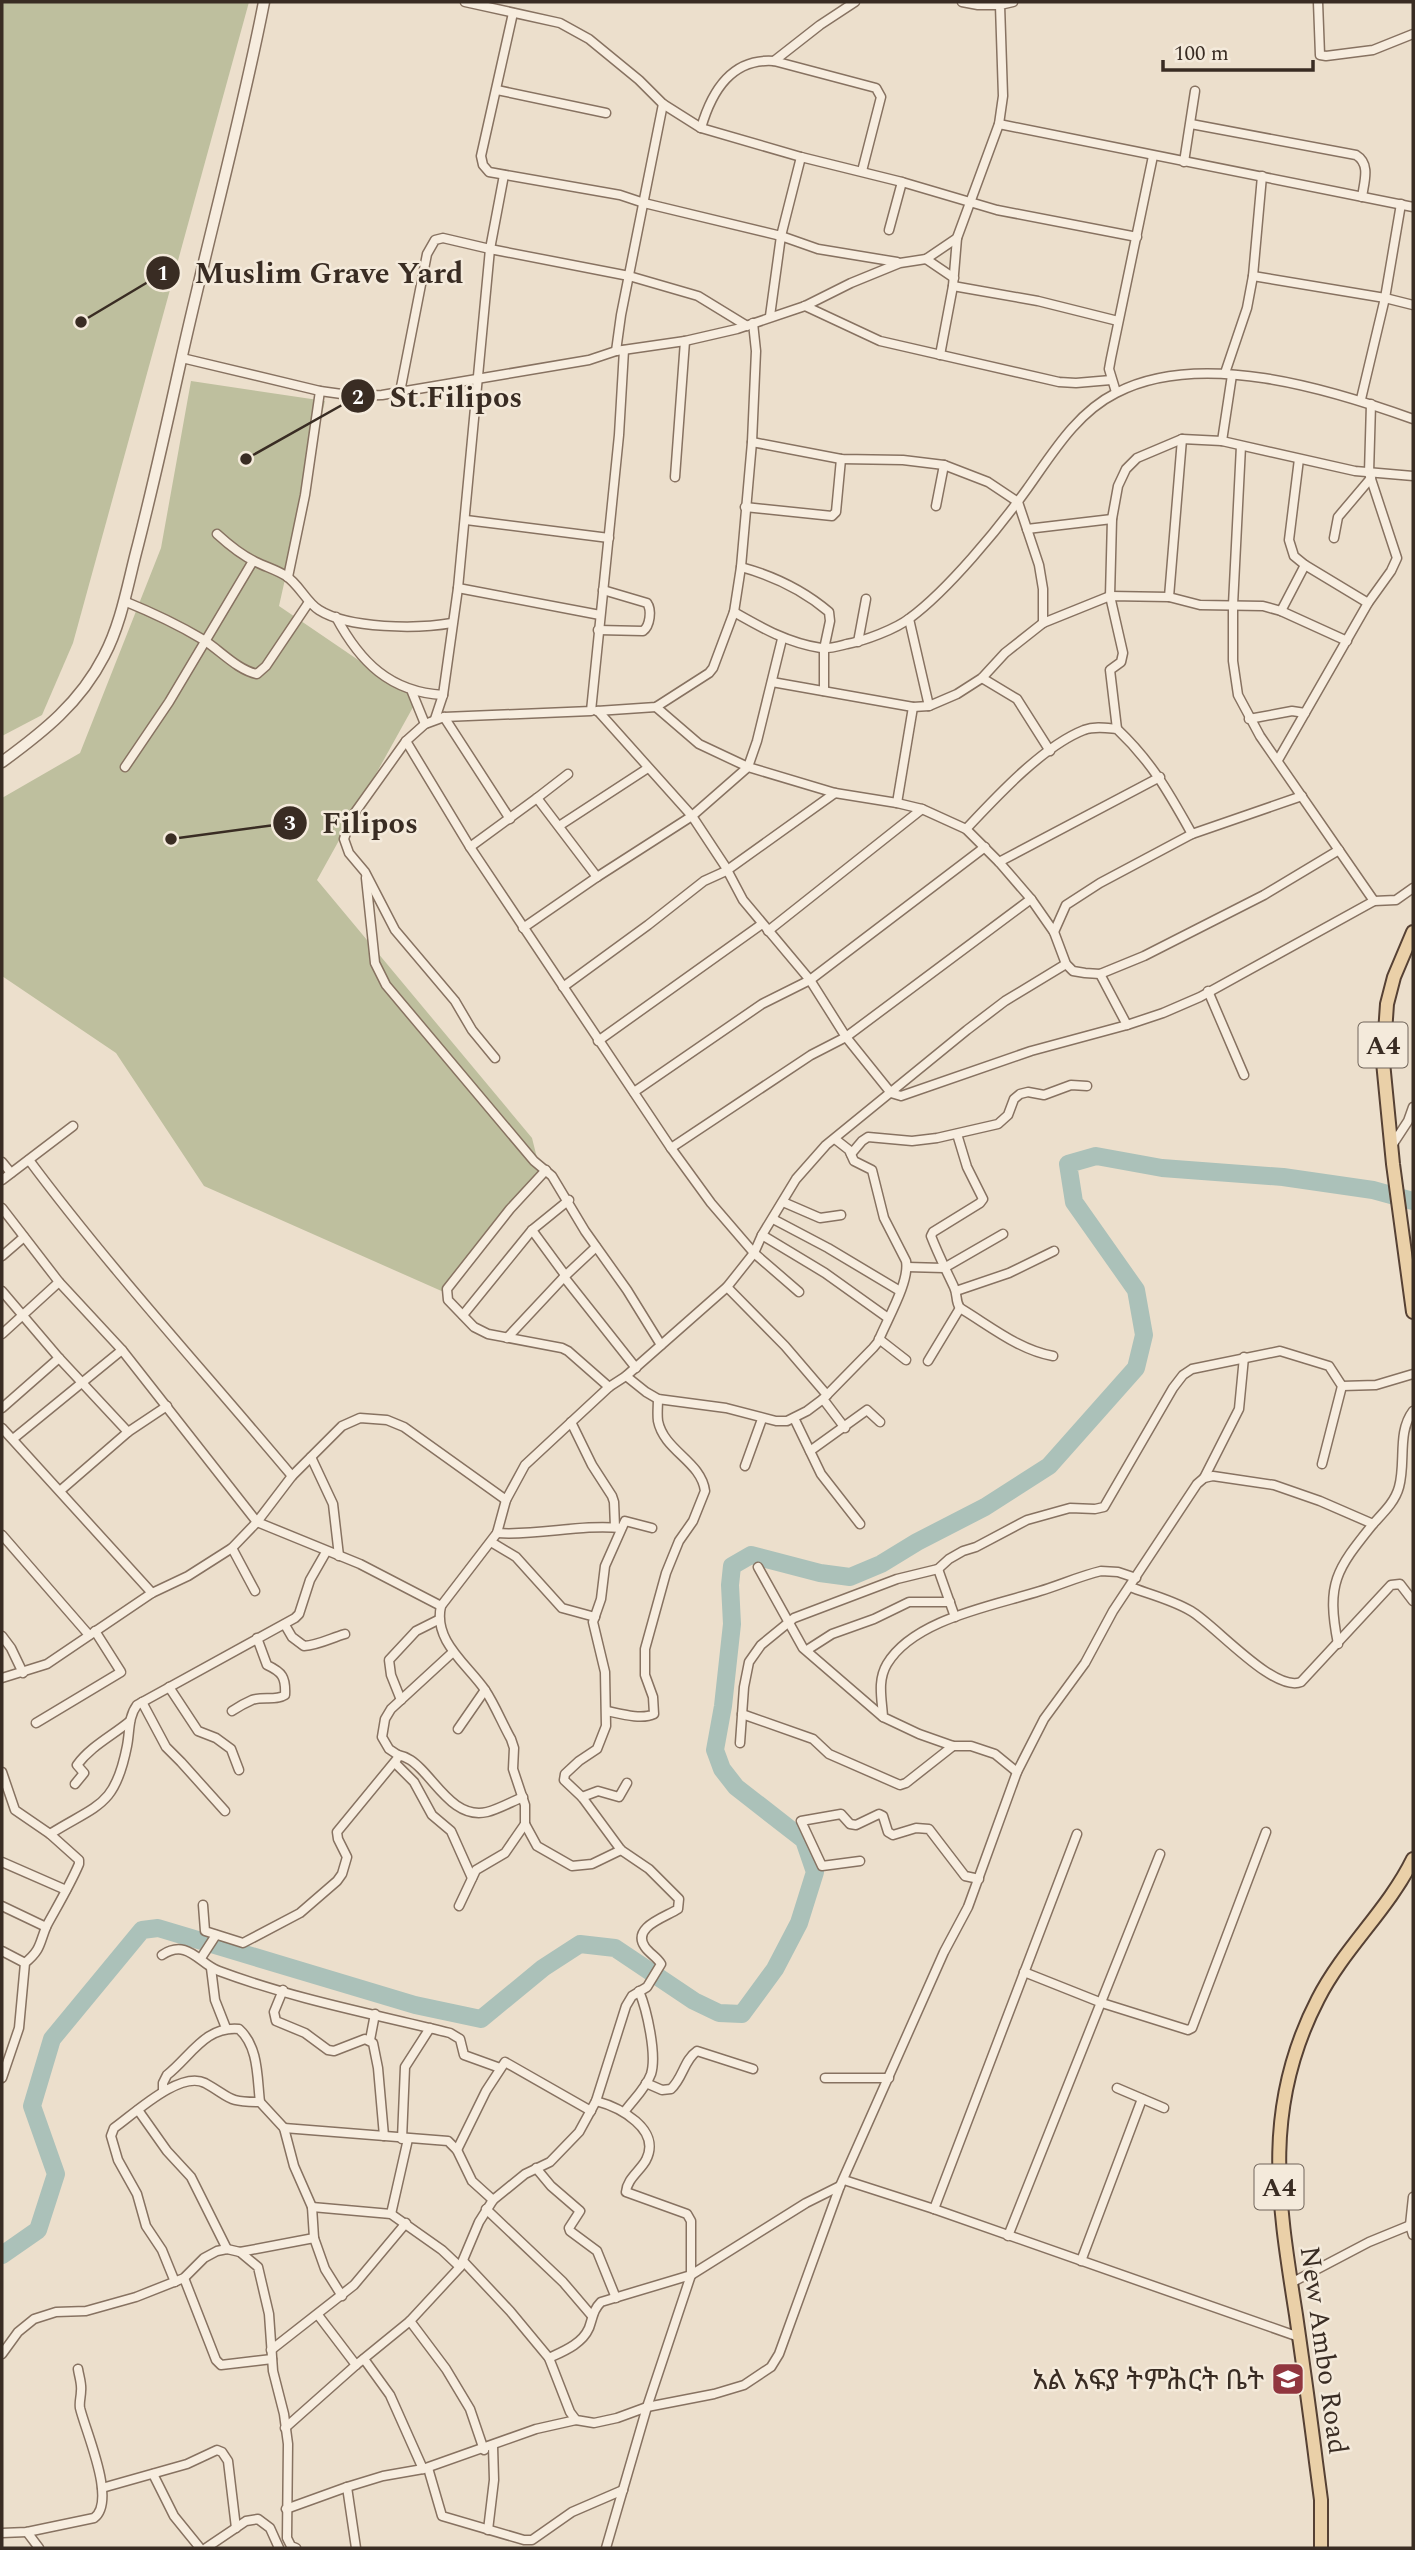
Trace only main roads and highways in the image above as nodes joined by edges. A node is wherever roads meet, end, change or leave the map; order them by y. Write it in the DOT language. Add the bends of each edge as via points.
graph roads {
  1 [pos="1413,932"];
  2 [pos="1413,1312"];
  3 [pos="1413,1859"];
  4 [pos="1321,2548"];
  1 -- 2 [label="main road, A4" via="1394,977 1383,1062"];
  3 -- 4 [label="main road, New Ambo Road / A4" via="1318,1998 1292,2066 1279,2131 1283,2235 1321,2500"];
}
